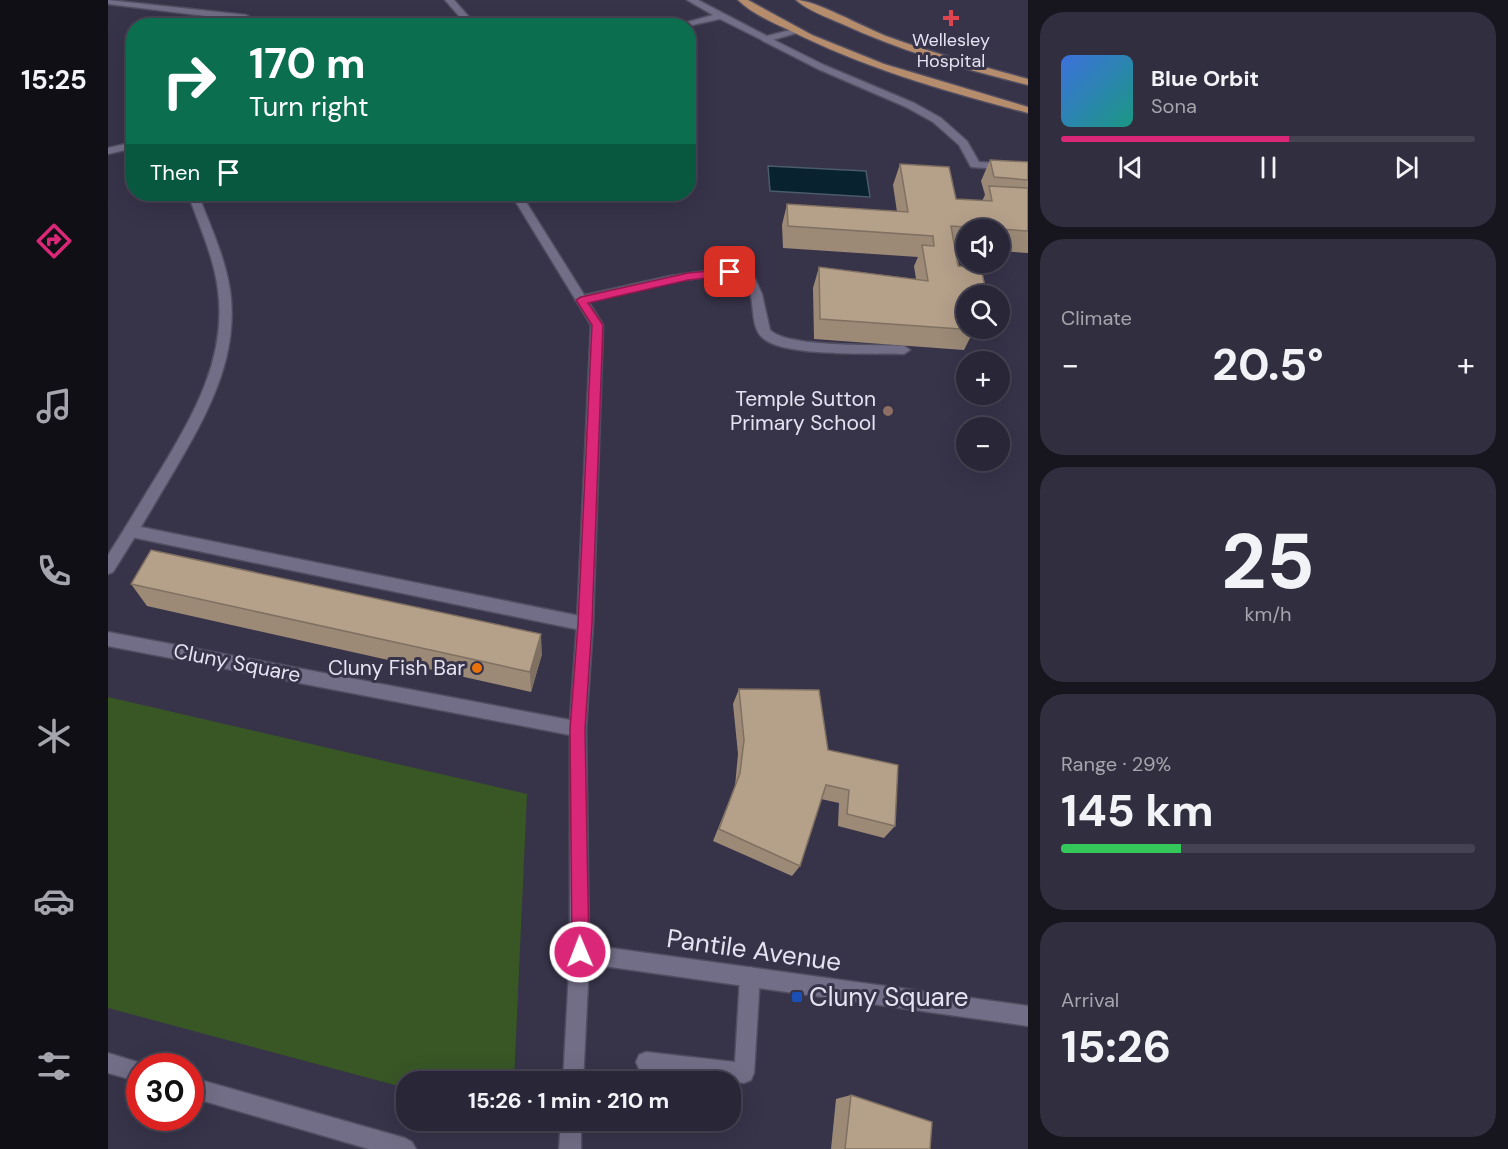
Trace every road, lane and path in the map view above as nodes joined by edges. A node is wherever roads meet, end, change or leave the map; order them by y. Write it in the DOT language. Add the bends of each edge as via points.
graph roads {
  1 [pos="449,0"];
  2 [pos="692,0"];
  3 [pos="742,0"];
  4 [pos="800,0"];
  5 [pos="108,1"];
  6 [pos="721,16"];
  7 [pos="246,18"];
  8 [pos="466,18"];
  9 [pos="696,22"];
  10 [pos="798,31"];
  11 [pos="766,39"];
  12 [pos="1028,82"];
  13 [pos="1028,111"];
  14 [pos="126,147"];
  15 [pos="108,151"];
  16 [pos="1028,168"];
  17 [pos="195,201"];
  18 [pos="520,201"];
  19 [pos="581,300"];
  20 [pos="904,350"];
  21 [pos="130,531"];
  22 [pos="108,568"];
  23 [pos="585,624"];
  24 [pos="108,639"];
  25 [pos="578,729"];
  26 [pos="580,952"];
  27 [pos="750,977"];
  28 [pos="1028,1016"];
  29 [pos="646,1062"];
  30 [pos="108,1063"];
  31 [pos="126,1068"];
  32 [pos="574,1071"];
  33 [pos="204,1091"];
  34 [pos="571,1131"];
  35 [pos="405,1149"];
  36 [pos="570,1149"];
  1 -- 8 [label="street"];
  2 -- 6 [label="street"];
  3 -- 10 [label="main road"];
  4 -- 12 [label="main road" via="906,46"];
  5 -- 7 [label="street"];
  6 -- 9 [label="street"];
  6 -- 11 [label="street"];
  10 -- 11 [label="street"];
  10 -- 13 [label="main road" via="855,56"];
  11 -- 16 [label="street" via="937,120 963,143 975,165"];
  14 -- 15 [label="street"];
  17 -- 21 [label="street" via="224,287 223,357 199,418"];
  18 -- 19 [label="street"];
  19 -- 20 [label="street" via="688,276 741,274 750,279 755,289 763,331 768,337 792,344"];
  19 -- 23 [label="street" via="597,325"];
  21 -- 22 [label="street"];
  21 -- 23 [label="street"];
  23 -- 25 [label="street"];
  24 -- 25 [label="street, Cluny Square"];
  25 -- 26 [label="street"];
  26 -- 27 [label="street, Pantile Avenue"];
  26 -- 32 [label="street"];
  27 -- 28 [label="street, Pantile Avenue"];
  27 -- 29 [label="street" via="744,1073"];
  30 -- 31 [label="street"];
  33 -- 35 [label="street"];
  34 -- 36 [label="street"];
}
